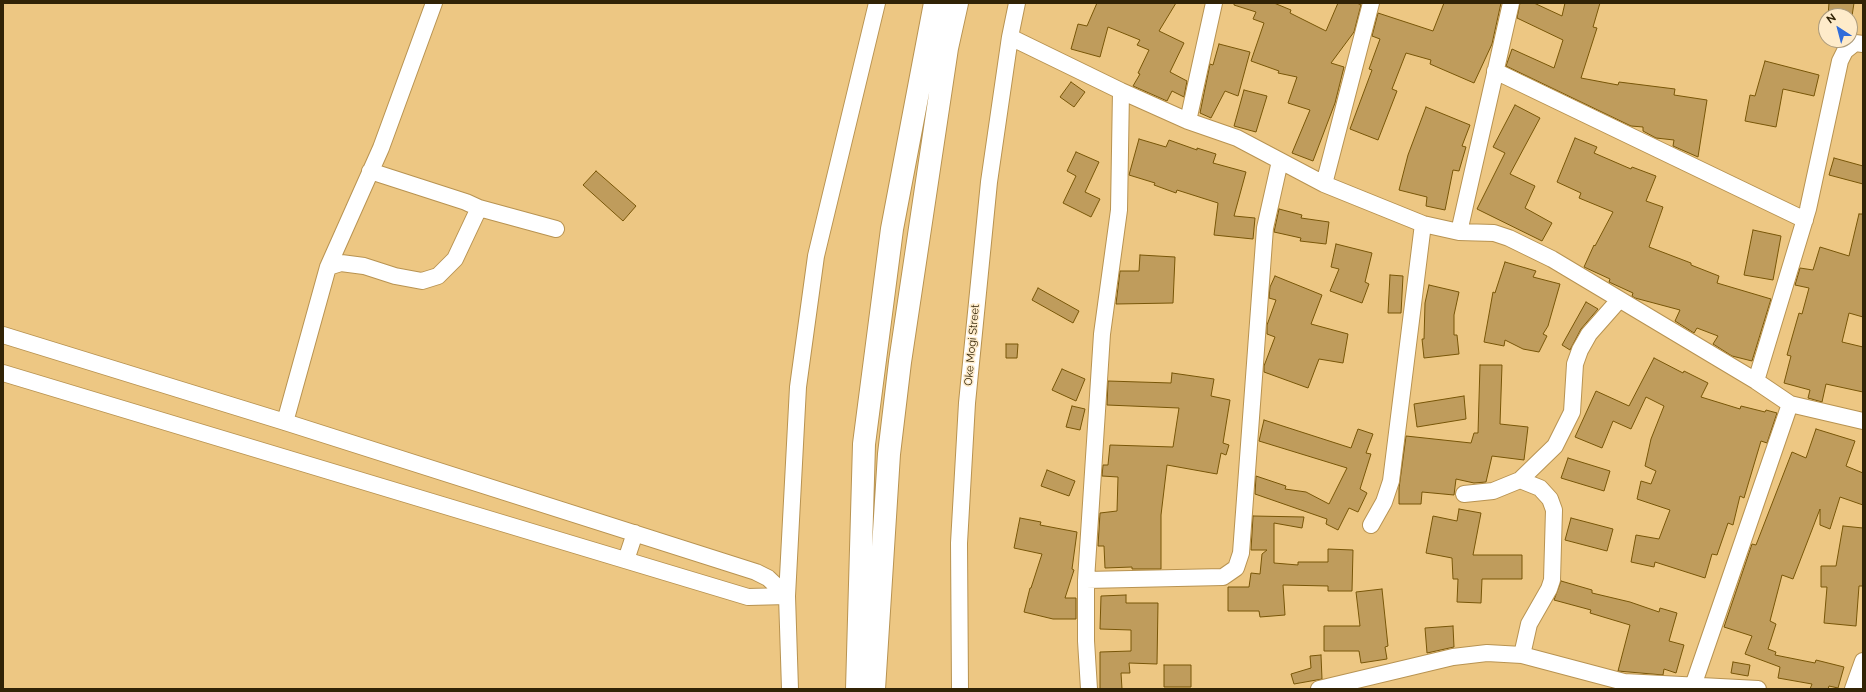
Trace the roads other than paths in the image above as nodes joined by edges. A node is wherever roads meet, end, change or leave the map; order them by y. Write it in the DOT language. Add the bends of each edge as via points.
graph roads {
  1 [pos="434,3"];
  2 [pos="877,3"];
  3 [pos="935,3"];
  4 [pos="957,3"];
  5 [pos="1017,3"];
  6 [pos="1214,3"];
  7 [pos="1371,3"];
  8 [pos="1511,3"];
  9 [pos="1010,37"];
  10 [pos="1863,44"];
  11 [pos="1495,71"];
  12 [pos="1121,91"];
  13 [pos="1188,121"];
  14 [pos="1280,161"];
  15 [pos="370,171"];
  16 [pos="1324,184"];
  17 [pos="479,208"];
  18 [pos="1805,220"];
  19 [pos="1423,224"];
  20 [pos="556,229"];
  21 [pos="1459,232"];
  22 [pos="328,267"];
  23 [pos="1619,300"];
  24 [pos="3,336"];
  25 [pos="3,373"];
  26 [pos="1756,381"];
  27 [pos="1790,404"];
  28 [pos="1863,421"];
  29 [pos="285,422"];
  30 [pos="1520,480"];
  31 [pos="1464,494"];
  32 [pos="1371,525"];
  33 [pos="636,533"];
  34 [pos="626,560"];
  35 [pos="1086,580"];
  36 [pos="787,596"];
  37 [pos="1522,655"];
  38 [pos="1863,661"];
  39 [pos="1693,686"];
  40 [pos="790,689"];
  41 [pos="857,689"];
  42 [pos="874,689"];
  43 [pos="960,689"];
  44 [pos="1089,689"];
  45 [pos="1319,689"];
  46 [pos="1758,689"];
  47 [pos="1853,689"];
  1 -- 15 [label="street"];
  2 -- 36 [label="street" via="816,256 798,387"];
  3 -- 41 [label="highway" via="892,229 864,444"];
  4 -- 42 [label="highway" via="947,48 900,362 889,454"];
  5 -- 9 [label="street, Oke Mogi Street"];
  6 -- 13 [label="street"];
  7 -- 16 [label="street"];
  8 -- 11 [label="street"];
  9 -- 12 [label="street"];
  9 -- 43 [label="street, Oke Mogi Street" via="989,182 967,403 959,543"];
  10 -- 18 [label="street" via="1854,43 1845,51 1840,61"];
  11 -- 18 [label="street"];
  11 -- 21 [label="street"];
  12 -- 13 [label="street"];
  12 -- 35 [label="street" via="1119,210 1102,334"];
  13 -- 14 [label="street" via="1237,138"];
  14 -- 16 [label="street"];
  14 -- 35 [label="street" via="1265,228 1241,553 1236,568 1223,577"];
  15 -- 17 [label="street"];
  15 -- 22 [label="street"];
  16 -- 19 [label="street"];
  17 -- 20 [label="street"];
  17 -- 22 [label="street" via="455,259 438,276 422,281 394,276 364,266 341,263"];
  18 -- 26 [label="street"];
  19 -- 21 [label="street"];
  19 -- 32 [label="street" via="1390,481 1384,502"];
  21 -- 23 [label="street" via="1494,233 1509,238 1552,259"];
  22 -- 29 [label="street"];
  23 -- 26 [label="street"];
  23 -- 30 [label="street" via="1589,334 1580,350 1575,364 1572,412 1555,446"];
  24 -- 29 [label="street"];
  25 -- 34 [label="street"];
  26 -- 27 [label="street"];
  27 -- 28 [label="street"];
  27 -- 39 [label="street"];
  29 -- 33 [label="street"];
  30 -- 31 [label="street" via="1493,491"];
  30 -- 37 [label="street" via="1540,488 1550,499 1554,510 1552,580 1529,624"];
  33 -- 34 [label="street"];
  33 -- 36 [label="street" via="756,572 768,578"];
  34 -- 36 [label="street" via="748,597"];
  35 -- 44 [label="street"];
  36 -- 40 [label="street"];
  37 -- 39 [label="street" via="1624,682"];
  37 -- 45 [label="street" via="1487,653 1453,657"];
  38 -- 47 [label="street"];
  39 -- 46 [label="street"];
}
